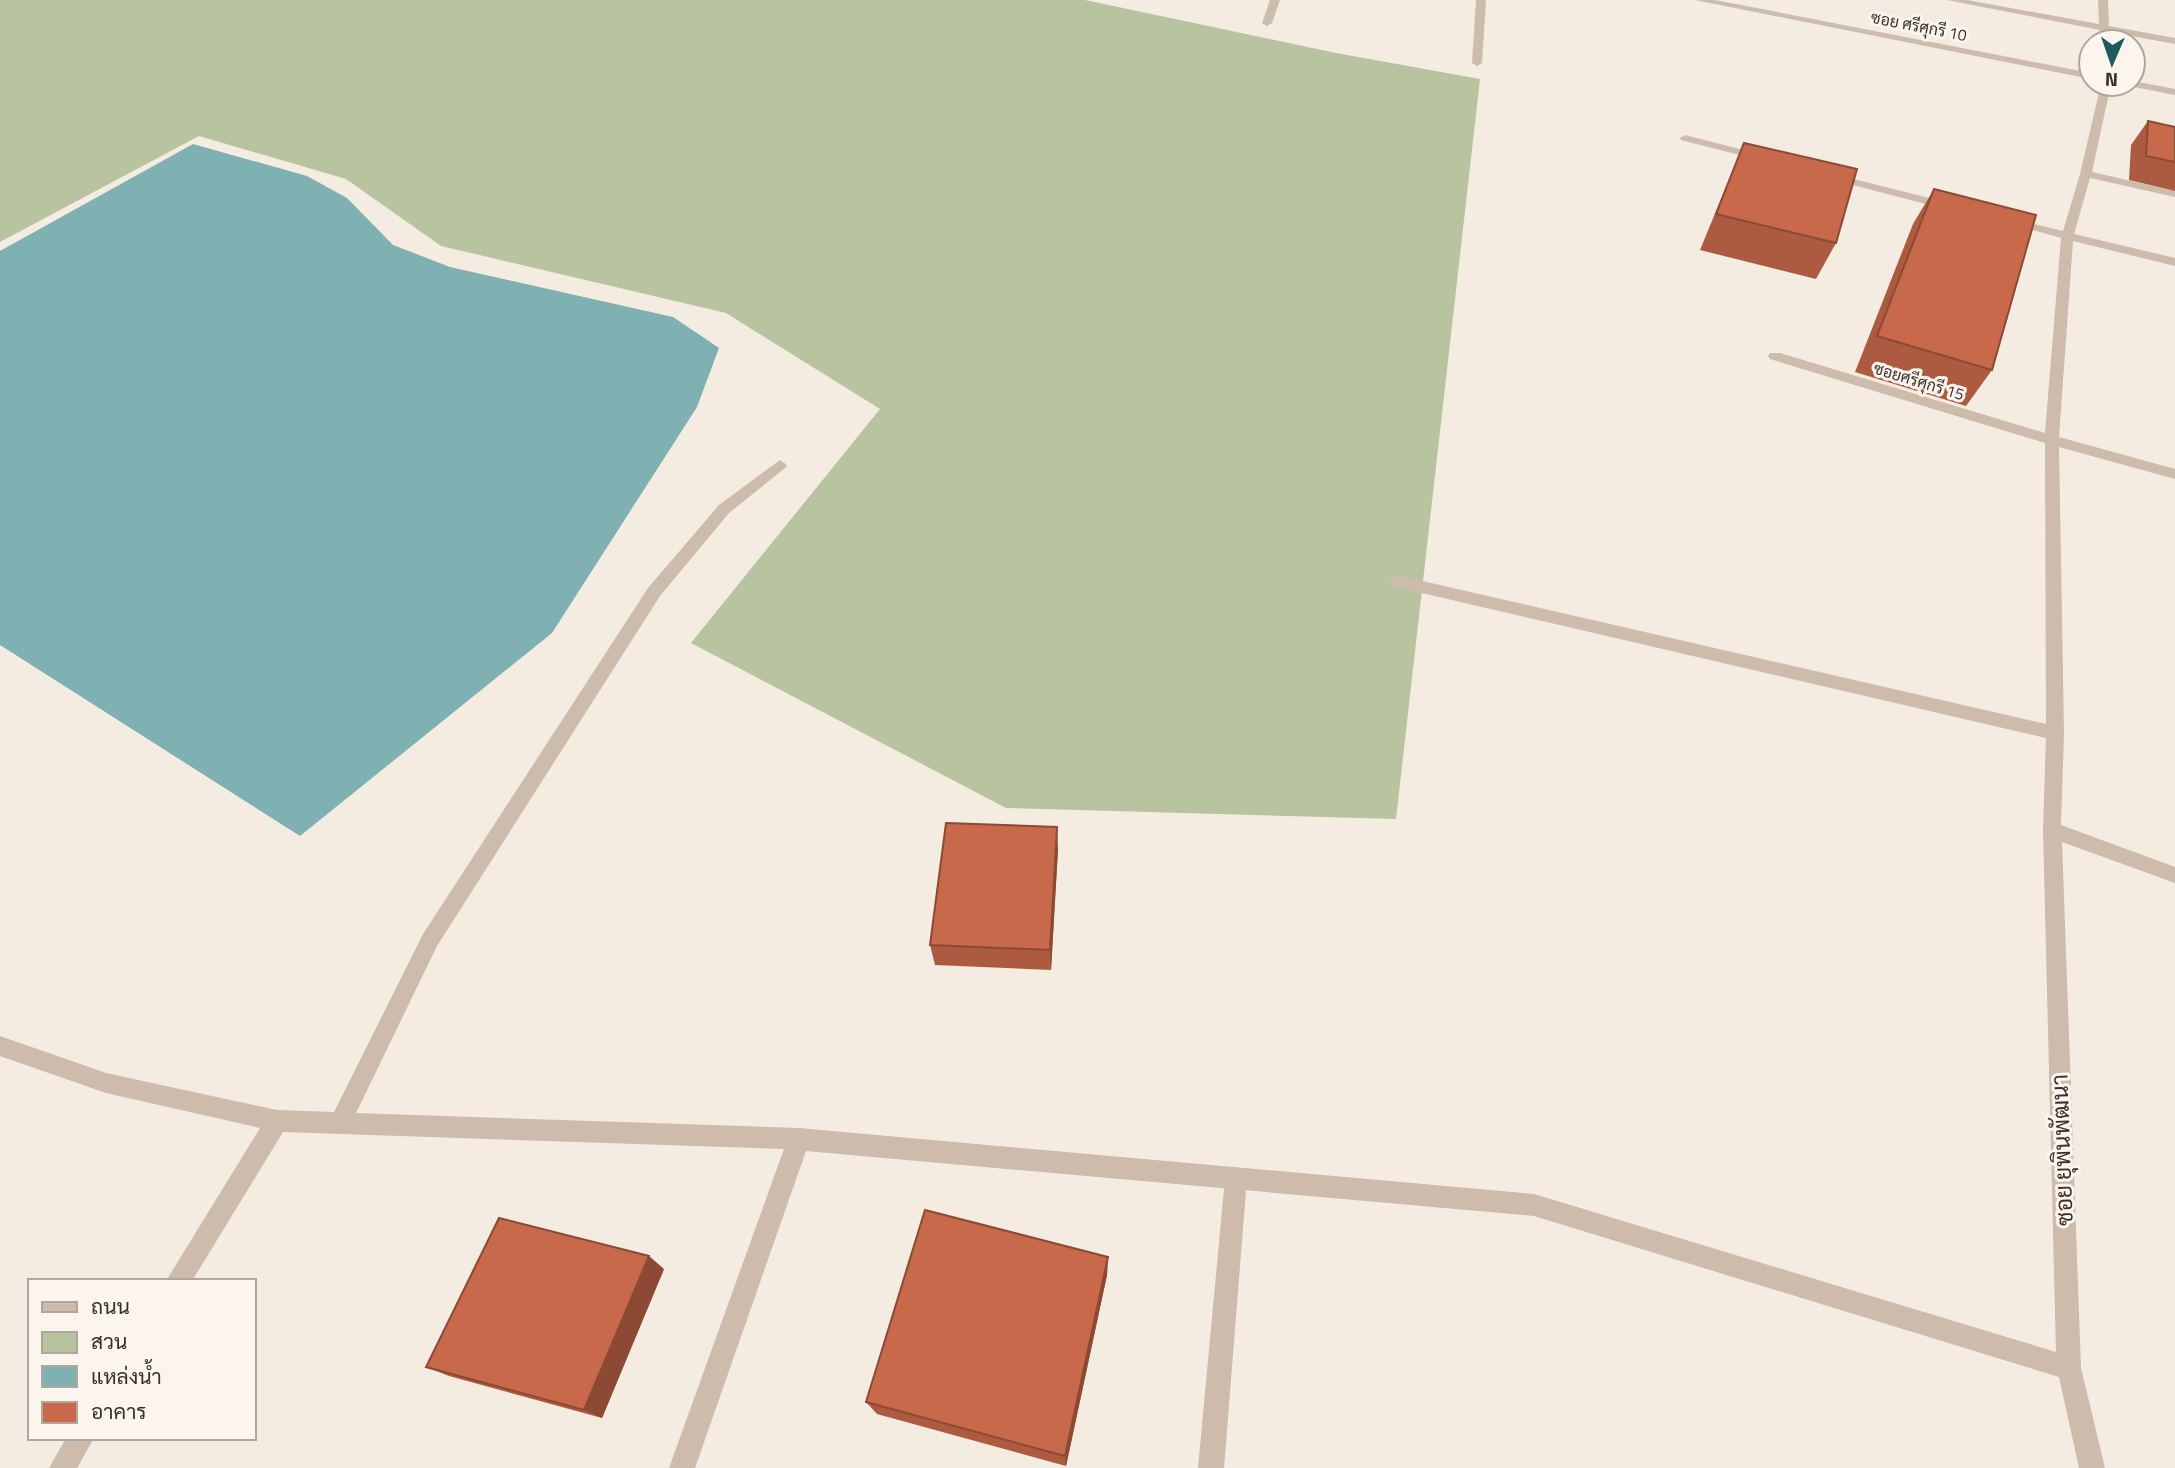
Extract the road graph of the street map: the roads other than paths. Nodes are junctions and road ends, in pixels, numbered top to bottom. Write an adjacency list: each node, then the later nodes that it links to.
1 (1275, 0): 6 (street)
2 (1481, 0): 9 (street)
3 (1700, 0): 10 (street, ซอย ศรีศุกรี 10)
4 (1952, 0): 7 (street)
5 (2103, 0): 7 (street)
6 (1267, 23)
7 (2105, 27): 8 (street)
8 (2175, 41)
9 (1477, 63)
10 (2077, 73)
11 (2147, 87): 12 (street)
12 (2175, 93)
13 (2103, 98): 17 (street, ซอย ยุพินพัฒนา)
14 (1685, 138): 15 (street)
15 (1777, 162)
16 (1816, 172): 19 (street)
17 (2086, 174): 18 (street); 21 (street, ซอย ยุพินพัฒนา)
18 (2175, 194)
19 (1962, 209)
20 (2001, 219): 21 (street)
21 (2067, 236): 22 (street); 24 (street, ซอย ยุพินพัฒนา)
22 (2175, 262)
23 (1774, 356): 24 (street, ซอยศรีศุกรี 15)
24 (2052, 440): 26 (street, ซอยศรีศุกรี 15); 28 (street, ซอย ยุพินพัฒนา)
25 (780, 465): 33 (street)
26 (2175, 474)
27 (1396, 581): 28 (street)
28 (2055, 733): 29 (street, ซอย ยุพินพัฒนา)
29 (2052, 830): 30 (street); 37 (street, ซอย ยุพินพัฒนา)
30 (2175, 875)
31 (0, 1046): 32 (street)
32 (277, 1121): 33 (street); 36 (street)
33 (340, 1123): 34 (street)
34 (799, 1139): 35 (street); 40 (street)
35 (1236, 1178): 37 (street); 41 (street)
36 (179, 1279)
37 (2069, 1368): 42 (street, ซอย ยุพินพัฒนา)
38 (80, 1440): 39 (street)
39 (62, 1468)
40 (682, 1468)
41 (1211, 1468)
42 (2092, 1468)

